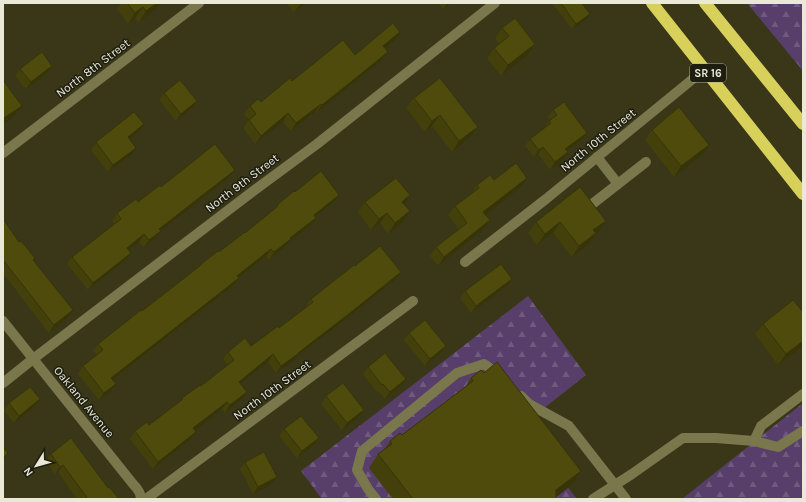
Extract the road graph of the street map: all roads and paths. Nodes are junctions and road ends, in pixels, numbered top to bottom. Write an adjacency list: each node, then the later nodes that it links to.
1 (199, 3): 7 (street, North 8th Street)
2 (495, 3): 16 (street, North 9th Street)
3 (652, 3): 5 (highway, SR 16)
4 (705, 3): 6 (highway)
5 (705, 69): 8 (street, North 10th Street); 11 (highway, SR 16)
6 (803, 124)
7 (3, 153)
8 (597, 157): 10 (street); 13 (street, North 10th Street)
9 (646, 162): 10 (street)
10 (618, 184): 12 (street)
11 (803, 194)
12 (591, 205)
13 (465, 262)
14 (413, 301): 23 (street, North 10th Street)
15 (3, 321): 16 (street, Oakland Avenue)
16 (33, 359): 17 (street, North 9th Street); 22 (street, Oakland Avenue)
17 (3, 383)
18 (803, 394): 20 (street)
19 (803, 431): 20 (street)
20 (754, 441): 21 (street)
21 (616, 485): 24 (street); 25 (street); 26 (street)
22 (141, 499)
23 (146, 499)
24 (376, 499)
25 (593, 499)
26 (626, 499)

